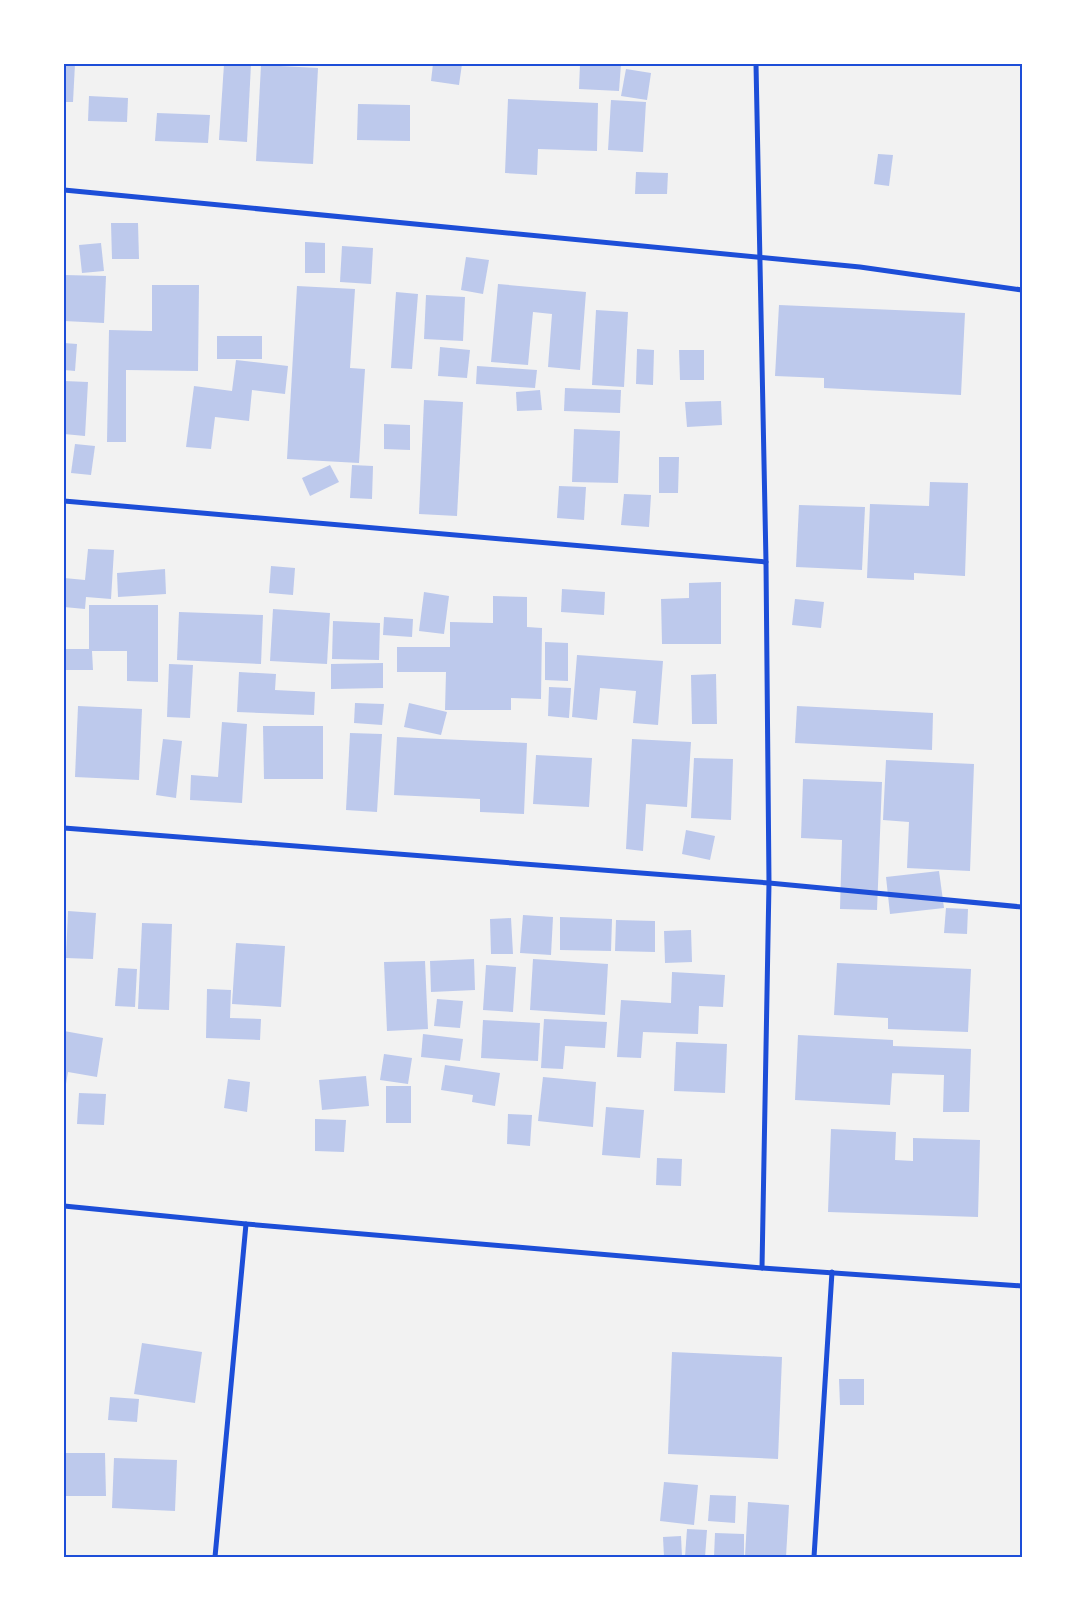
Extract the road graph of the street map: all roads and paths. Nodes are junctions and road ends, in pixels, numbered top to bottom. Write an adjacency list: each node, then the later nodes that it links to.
1 (756, 64): 3 (street)
2 (64, 190): 3 (street)
3 (760, 257): 4 (street); 6 (street)
4 (1022, 290)
5 (64, 501): 6 (street)
6 (766, 562): 8 (street)
7 (64, 828): 8 (street)
8 (769, 884): 9 (street); 12 (street)
9 (1022, 906)
10 (64, 1206): 11 (street)
11 (246, 1224): 12 (street); 15 (street)
12 (762, 1268): 13 (street)
13 (832, 1272): 14 (street); 16 (street)
14 (1022, 1286)
15 (214, 1557)
16 (814, 1557)

